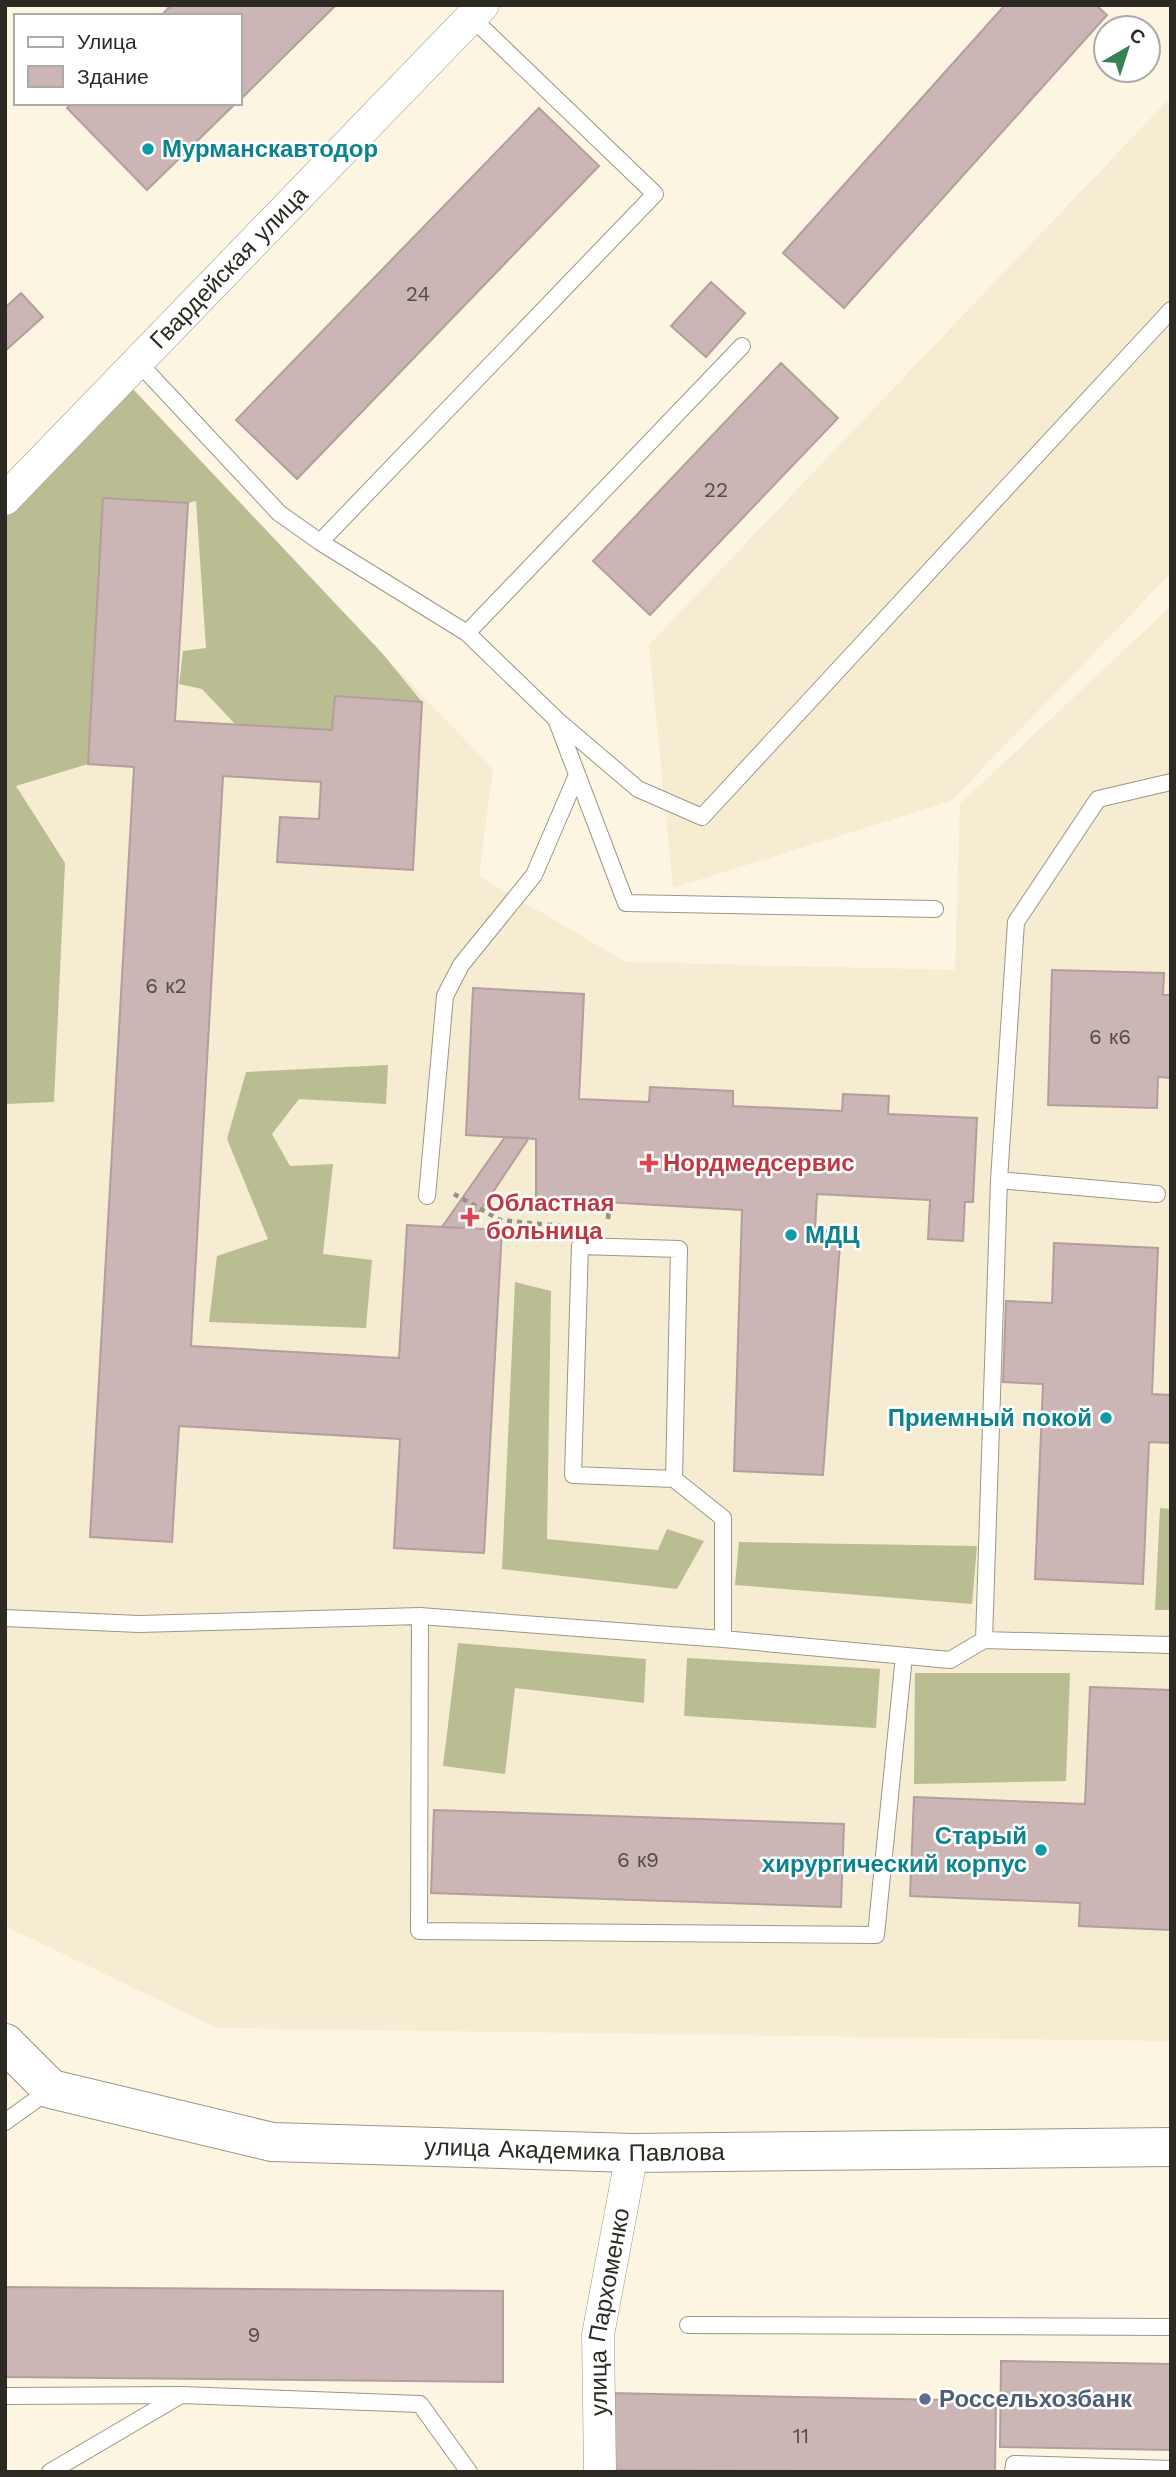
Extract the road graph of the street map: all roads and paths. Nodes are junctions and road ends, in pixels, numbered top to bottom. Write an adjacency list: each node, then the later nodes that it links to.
1 (477, 11): 4 (street, Гвардейская улица); 6 (lane)
2 (1171, 310): 8 (lane)
3 (742, 346): 7 (lane)
4 (136, 360): 5 (street, Гвардейская улица); 6 (lane)
5 (5, 499)
6 (320, 542): 7 (lane)
7 (467, 632): 8 (lane)
8 (556, 719): 9 (lane)
9 (577, 775): 11 (lane); 12 (lane)
10 (1171, 782): 13 (lane)
11 (935, 909)
12 (429, 1180): 15 (lane); 16 (path)
13 (999, 1180): 14 (lane); 22 (lane)
14 (1157, 1194)
15 (427, 1196)
16 (566, 1227)
17 (605, 1239): 17 (path); 18 (lane); 18 (lane)
18 (674, 1479): 21 (lane)
19 (420, 1616): 20 (lane); 21 (lane); 24 (lane)
20 (5, 1618)
21 (723, 1639): 24 (lane)
22 (984, 1640): 23 (lane); 24 (lane)
23 (1171, 1645)
24 (904, 1657)
25 (5, 2043): 26 (street)
26 (51, 2089): 27 (lane); 29 (street, улица Академика Павлова)
27 (5, 2122)
28 (1171, 2147): 29 (street, улица Академика Павлова)
29 (632, 2153): 37 (street, улица Пархоменко)
30 (688, 2325): 31 (lane)
31 (1171, 2328)
32 (181, 2395): 33 (lane); 35 (lane); 36 (lane)
33 (5, 2396)
34 (1171, 2469): 38 (lane)
35 (50, 2472)
36 (469, 2472)
37 (600, 2472)
38 (1013, 2472)

